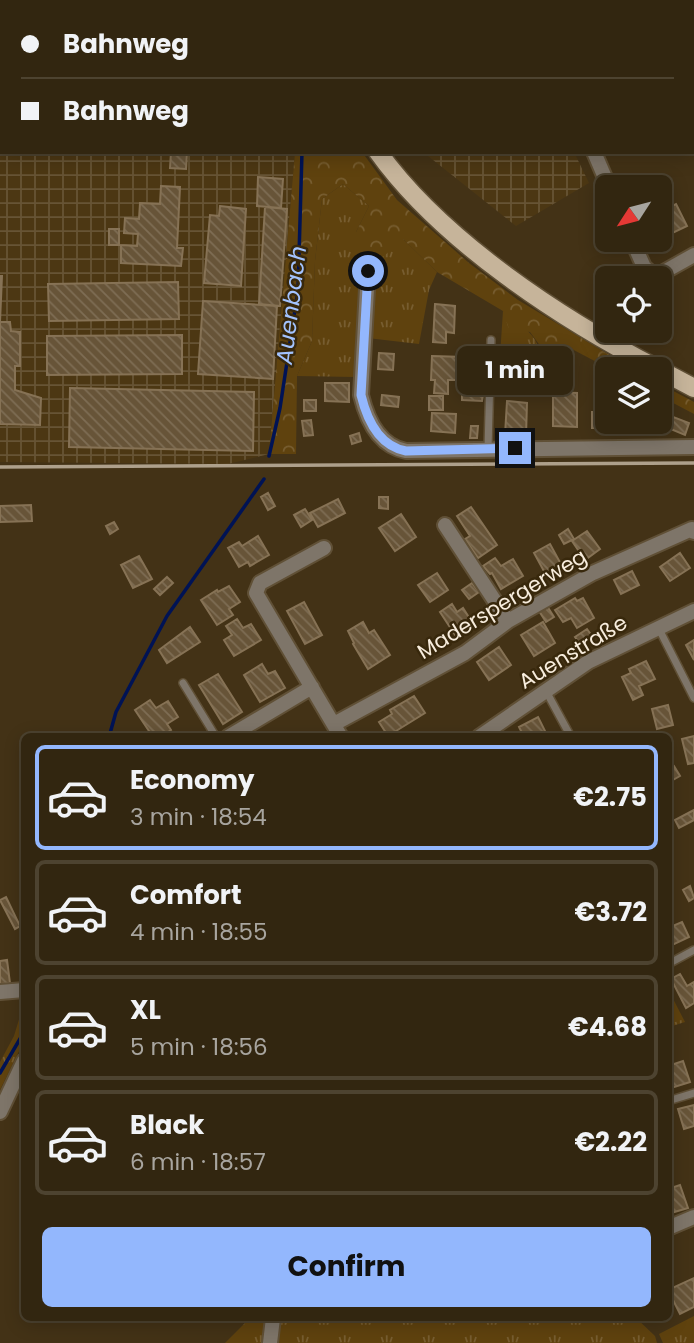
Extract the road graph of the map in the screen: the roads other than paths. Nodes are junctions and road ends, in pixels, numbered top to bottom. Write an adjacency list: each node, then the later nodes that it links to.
1 (379, 154): 8 (main road)
2 (595, 154): 3 (street)
3 (604, 175)
4 (638, 252): 5 (street)
5 (694, 255)
6 (368, 271): 12 (street)
7 (491, 340): 12 (lane)
8 (634, 357)
9 (672, 377): 10 (main road)
10 (694, 388)
11 (694, 447): 12 (street)
12 (488, 448)
13 (445, 525): 17 (street)
14 (694, 532): 17 (street, Maderspergerweg)
15 (324, 548): 20 (street)
16 (694, 611): 18 (street, Auenstraße)
17 (508, 621): 23 (street, Maderspergerweg)
18 (658, 627): 21 (street, Auenstraße); 22 (lane)
19 (183, 683): 24 (lane)
20 (312, 687): 23 (street); 25 (street)
21 (546, 691): 26 (street, Auenstraße); 27 (lane)
22 (694, 698)
23 (337, 730)
24 (214, 733)
25 (235, 733)
26 (485, 733)
27 (569, 733)
28 (694, 950): 29 (lane)
29 (672, 962)
30 (21, 990): 31 (street)
31 (0, 992)
32 (21, 1067): 35 (street)
33 (694, 1093): 34 (lane)
34 (672, 1100)
35 (0, 1112)
36 (694, 1217): 37 (street)
37 (672, 1226)
38 (273, 1321): 39 (street)
39 (270, 1343)

